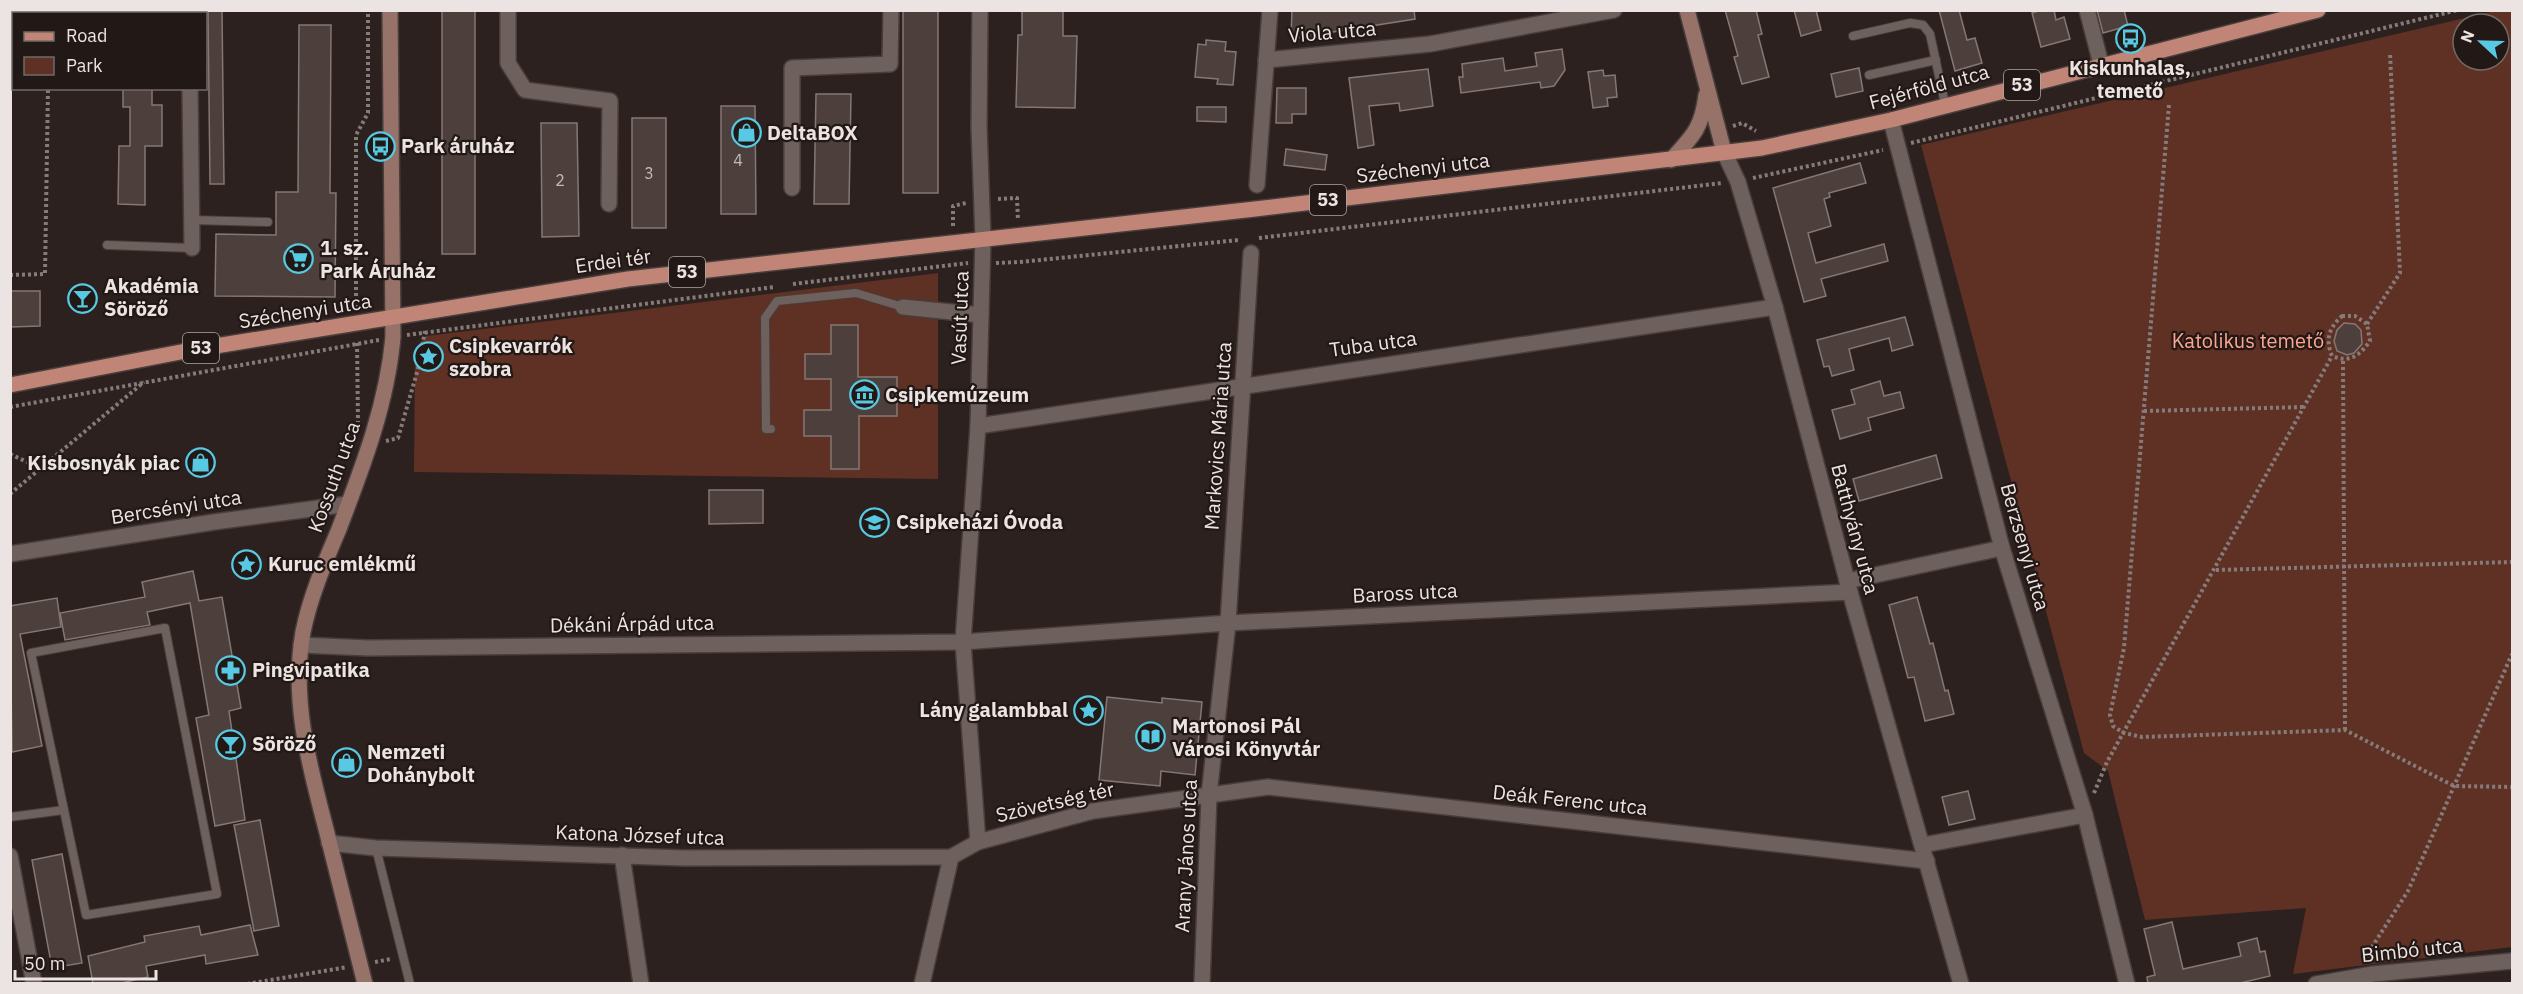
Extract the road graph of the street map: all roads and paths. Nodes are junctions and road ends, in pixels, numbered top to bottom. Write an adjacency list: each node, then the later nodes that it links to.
1 (368, 10): 39 (path)
2 (390, 10): 38 (main road, Kossuth utca)
3 (508, 10): 27 (street)
4 (891, 10): 26 (street)
5 (980, 10): 30 (street, Vasút utca)
6 (1270, 10): 13 (street)
7 (1614, 10): 13 (street, Viola utca)
8 (1687, 10): 17 (main road, Batthyány utca)
9 (2087, 10): 15 (street)
10 (2318, 10): 15 (main road, Fejérföld utca / 53)
11 (1853, 36): 14 (lane)
12 (2390, 52): 40 (path)
13 (1266, 60): 25 (street)
14 (1936, 60): 16 (lane); 20 (lane)
15 (2101, 64): 20 (main road, Fejérföld utca / 53)
16 (1869, 75)
17 (1707, 86): 23 (main road, Batthyány utca); 24 (main road, Batthyány utca)
18 (48, 90): 34 (path)
19 (190, 90): 28 (street)
20 (1945, 104): 22 (main road, Fejérföld utca / 53)
21 (2169, 105): 51 (path)
22 (1891, 120): 23 (main road, Fejérföld utca / 53); 60 (street, Berzsenyi utca)
23 (1724, 152): 24 (main road, Széchenyi utca / 53); 36 (street, Batthyány utca)
24 (1671, 160): 30 (main road, Széchenyi utca / 53)
25 (1257, 185)
26 (792, 188)
27 (609, 204)
28 (192, 220): 29 (lane); 32 (street)
29 (268, 222)
30 (983, 238): 37 (street, Vasút utca); 38 (main road, Erdei tér / 53)
31 (107, 245): 32 (lane)
32 (192, 248)
33 (1251, 253): 48 (street, Markovics Mária utca)
34 (10, 274)
35 (903, 307): 37 (street); 54 (lane)
36 (1774, 307): 48 (street, Tuba utca); 65 (street, Batthyány utca)
37 (981, 315): 53 (street, Vasút utca)
38 (393, 318): 39 (main road, Széchenyi utca / 53); 42 (main road, Kossuth utca)
39 (356, 323): 47 (main road, Széchenyi utca / 53)
40 (2367, 324): 44 (path); 45 (path)
41 (425, 331): 55 (path)
42 (393, 337): 43 (path); 55 (main road, Kossuth utca)
43 (357, 343): 46 (path); 52 (path)
44 (2332, 356): 45 (path); 50 (path)
45 (2343, 360): 63 (path)
46 (144, 381): 49 (path); 57 (path)
47 (10, 385)
48 (1242, 385): 53 (street, Tuba utca); 66 (street, Markovics Mária utca)
49 (10, 407)
50 (2304, 407): 51 (path); 64 (path)
51 (2144, 411): 71 (path)
52 (358, 423)
53 (978, 426): 67 (street, Vasút utca)
54 (771, 429)
55 (369, 446): 59 (main road, Kossuth utca)
56 (10, 454): 57 (path)
57 (42, 469): 58 (path)
58 (10, 494)
59 (348, 504): 61 (street, Bercsényi utca); 68 (main road, Kossuth utca)
60 (2002, 548): 65 (street, Baross utca); 77 (street, Berzsenyi utca)
61 (10, 554)
62 (2512, 562): 63 (path)
63 (2345, 566): 64 (path); 70 (path)
64 (2215, 570): 71 (path)
65 (1849, 586): 66 (street, Baross utca); 81 (street, Batthyány utca)
66 (1228, 623): 67 (street, Baross utca); 75 (street, Arany János utca)
67 (963, 642): 68 (street, Dékáni Árpád utca); 79 (street, Vasút utca)
68 (301, 645): 80 (main road, Kossuth utca)
69 (2512, 654): 73 (path)
70 (2345, 730): 71 (path); 73 (path)
71 (2124, 733): 72 (path)
72 (2107, 762)
73 (2454, 786): 74 (path); 87 (path)
74 (2512, 787)
75 (1209, 795): 79 (street, Szövetség tér); 86 (street, Deák Ferenc utca); 97 (street, Arany János utca)
76 (64, 810): 76 (lane); 78 (lane)
77 (2085, 815): 81 (street); 99 (street, Berzsenyi utca)
78 (10, 818)
79 (978, 842): 85 (street, Szövetség tér)
80 (329, 843): 82 (street, Katona József utca); 90 (main road, Kossuth utca)
81 (1923, 845): 86 (street, Batthyány utca)
82 (376, 848): 83 (street, Katona József utca); 88 (lane)
83 (622, 855): 85 (street, Katona József utca); 95 (street)
84 (10, 856): 91 (street)
85 (951, 857): 96 (street)
86 (1927, 861): 98 (street, Batthyány utca)
87 (2370, 950)
88 (403, 958): 90 (path); 94 (lane)
89 (2512, 961): 100 (street, Bimbó utca)
90 (360, 964): 92 (path); 93 (main road, Kossuth utca)
91 (34, 984)
92 (247, 984)
93 (365, 984)
94 (410, 984)
95 (641, 984)
96 (922, 984)
97 (1202, 984)
98 (1961, 984)
99 (2127, 984)
100 (2316, 984)

